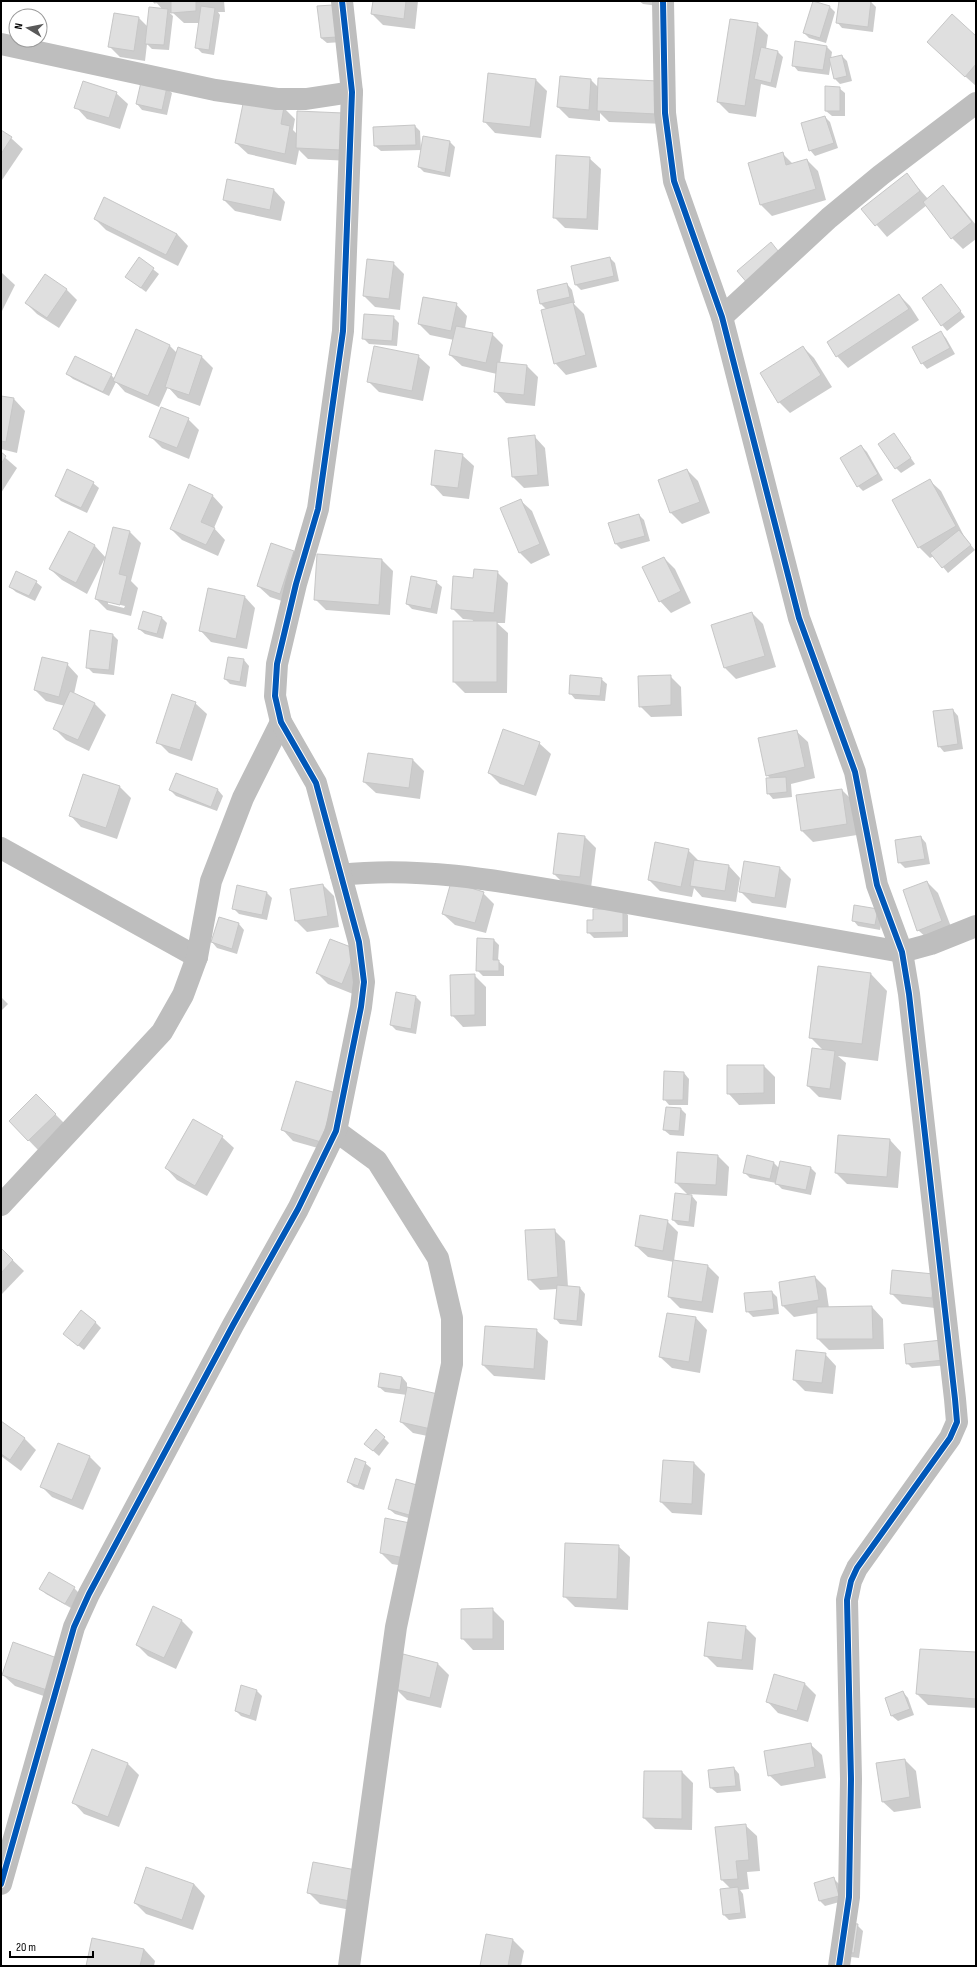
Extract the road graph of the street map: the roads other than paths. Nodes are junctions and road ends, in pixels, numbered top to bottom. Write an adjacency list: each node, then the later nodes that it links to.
1 (342, 1): 4 (street)
2 (663, 1): 6 (street)
3 (1, 44): 4 (street)
4 (352, 92): 7 (street)
5 (976, 103): 6 (street)
6 (722, 317): 11 (street)
7 (281, 722): 9 (street); 12 (street)
8 (1, 848): 12 (street)
9 (341, 875): 11 (street); 13 (street)
10 (976, 926): 11 (street)
11 (902, 952): 17 (street)
12 (197, 957): 14 (street)
13 (336, 1131): 15 (street); 16 (street)
14 (1, 1205)
15 (1, 1884)
16 (349, 1966)
17 (839, 1966)

